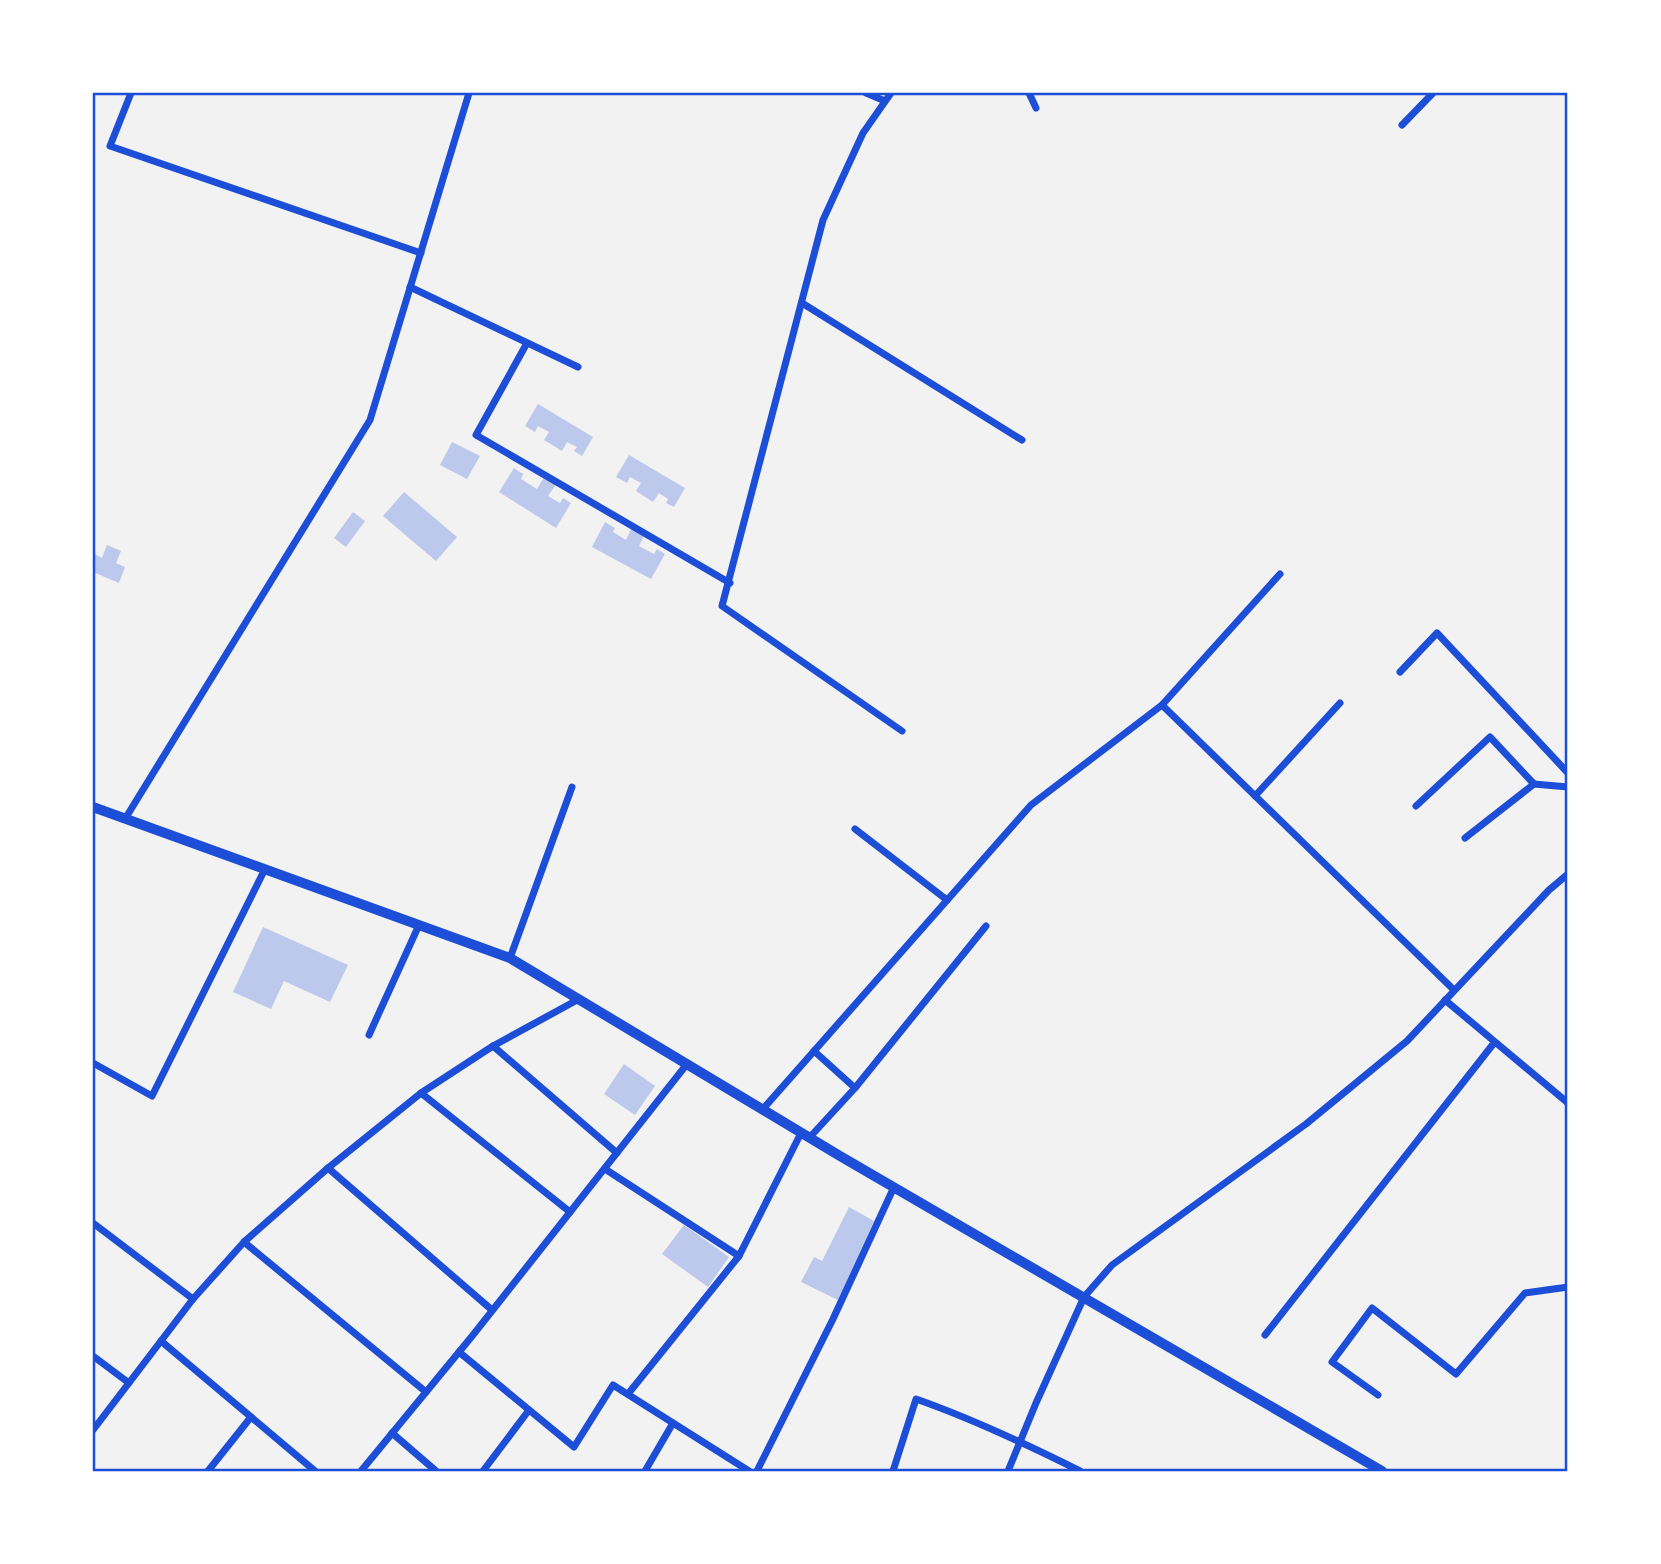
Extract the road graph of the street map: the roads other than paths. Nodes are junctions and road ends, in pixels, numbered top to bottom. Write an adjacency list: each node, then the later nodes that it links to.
1 (131, 93): 10 (street)
2 (470, 93): 10 (street)
3 (866, 93): 7 (street)
4 (891, 93): 7 (street)
5 (1029, 93): 8 (street)
6 (1433, 93): 9 (street)
7 (885, 101): 12 (street)
8 (1037, 108)
9 (1402, 125)
10 (421, 253): 11 (street)
11 (410, 286): 13 (street); 29 (street)
12 (802, 303): 15 (street); 17 (street)
13 (527, 343): 14 (street); 17 (street)
14 (578, 367)
15 (1022, 440)
16 (1280, 574): 20 (street)
17 (730, 583): 21 (street)
18 (1400, 672): 22 (street)
19 (1340, 703): 26 (street)
20 (1162, 705): 26 (street); 34 (street)
21 (902, 731)
22 (1568, 773)
23 (1534, 784): 25 (street); 27 (street); 31 (street)
24 (572, 787): 37 (street)
25 (1568, 787)
26 (1255, 796): 38 (street)
27 (1416, 806)
28 (93, 807): 29 (street)
29 (125, 819): 32 (street)
30 (855, 829): 34 (street)
31 (1465, 838)
32 (265, 869): 35 (street); 45 (street)
33 (1567, 877): 38 (street)
34 (947, 900): 44 (street)
35 (419, 925): 37 (street); 41 (street)
36 (986, 926): 47 (street)
37 (510, 958): 39 (street)
38 (1454, 990): 40 (street)
39 (579, 999): 43 (street); 46 (street)
40 (1445, 1000): 42 (street); 61 (street)
41 (369, 1035)
42 (1494, 1043): 49 (street); 64 (street)
43 (494, 1046): 48 (street); 52 (street)
44 (814, 1051): 47 (street); 50 (street)
45 (93, 1063)
46 (687, 1064): 50 (street); 52 (street)
47 (855, 1088): 51 (street)
48 (421, 1093): 53 (street); 56 (street)
49 (1568, 1103)
50 (763, 1109): 51 (street)
51 (806, 1135): 55 (street); 59 (street)
52 (617, 1153): 54 (street)
53 (328, 1168): 58 (street); 63 (street)
54 (604, 1169): 56 (street); 59 (street)
55 (894, 1187): 61 (street); 85 (street)
56 (570, 1212): 63 (street)
57 (93, 1223): 62 (street)
58 (244, 1242): 62 (street); 69 (street)
59 (739, 1256): 70 (street)
60 (1568, 1287): 71 (street)
61 (1084, 1297): 77 (street); 89 (street)
62 (193, 1299): 65 (street)
63 (492, 1310): 66 (street)
64 (1265, 1335)
65 (161, 1341): 68 (street); 73 (street)
66 (458, 1352): 69 (street); 72 (street)
67 (93, 1356): 68 (street)
68 (129, 1383): 75 (street)
69 (426, 1392): 76 (street)
70 (628, 1394): 72 (street); 74 (street)
71 (1378, 1395)
72 (529, 1410): 82 (street)
73 (251, 1418): 78 (street); 79 (street)
74 (673, 1423): 83 (street); 84 (street)
75 (93, 1430)
76 (392, 1433): 80 (street); 81 (street)
77 (1021, 1441): 86 (street); 87 (street); 88 (street)
78 (208, 1471)
79 (315, 1471)
80 (361, 1471)
81 (436, 1471)
82 (483, 1471)
83 (645, 1471)
84 (749, 1471)
85 (757, 1471)
86 (893, 1471)
87 (1009, 1471)
88 (1080, 1471)
89 (1382, 1471)

